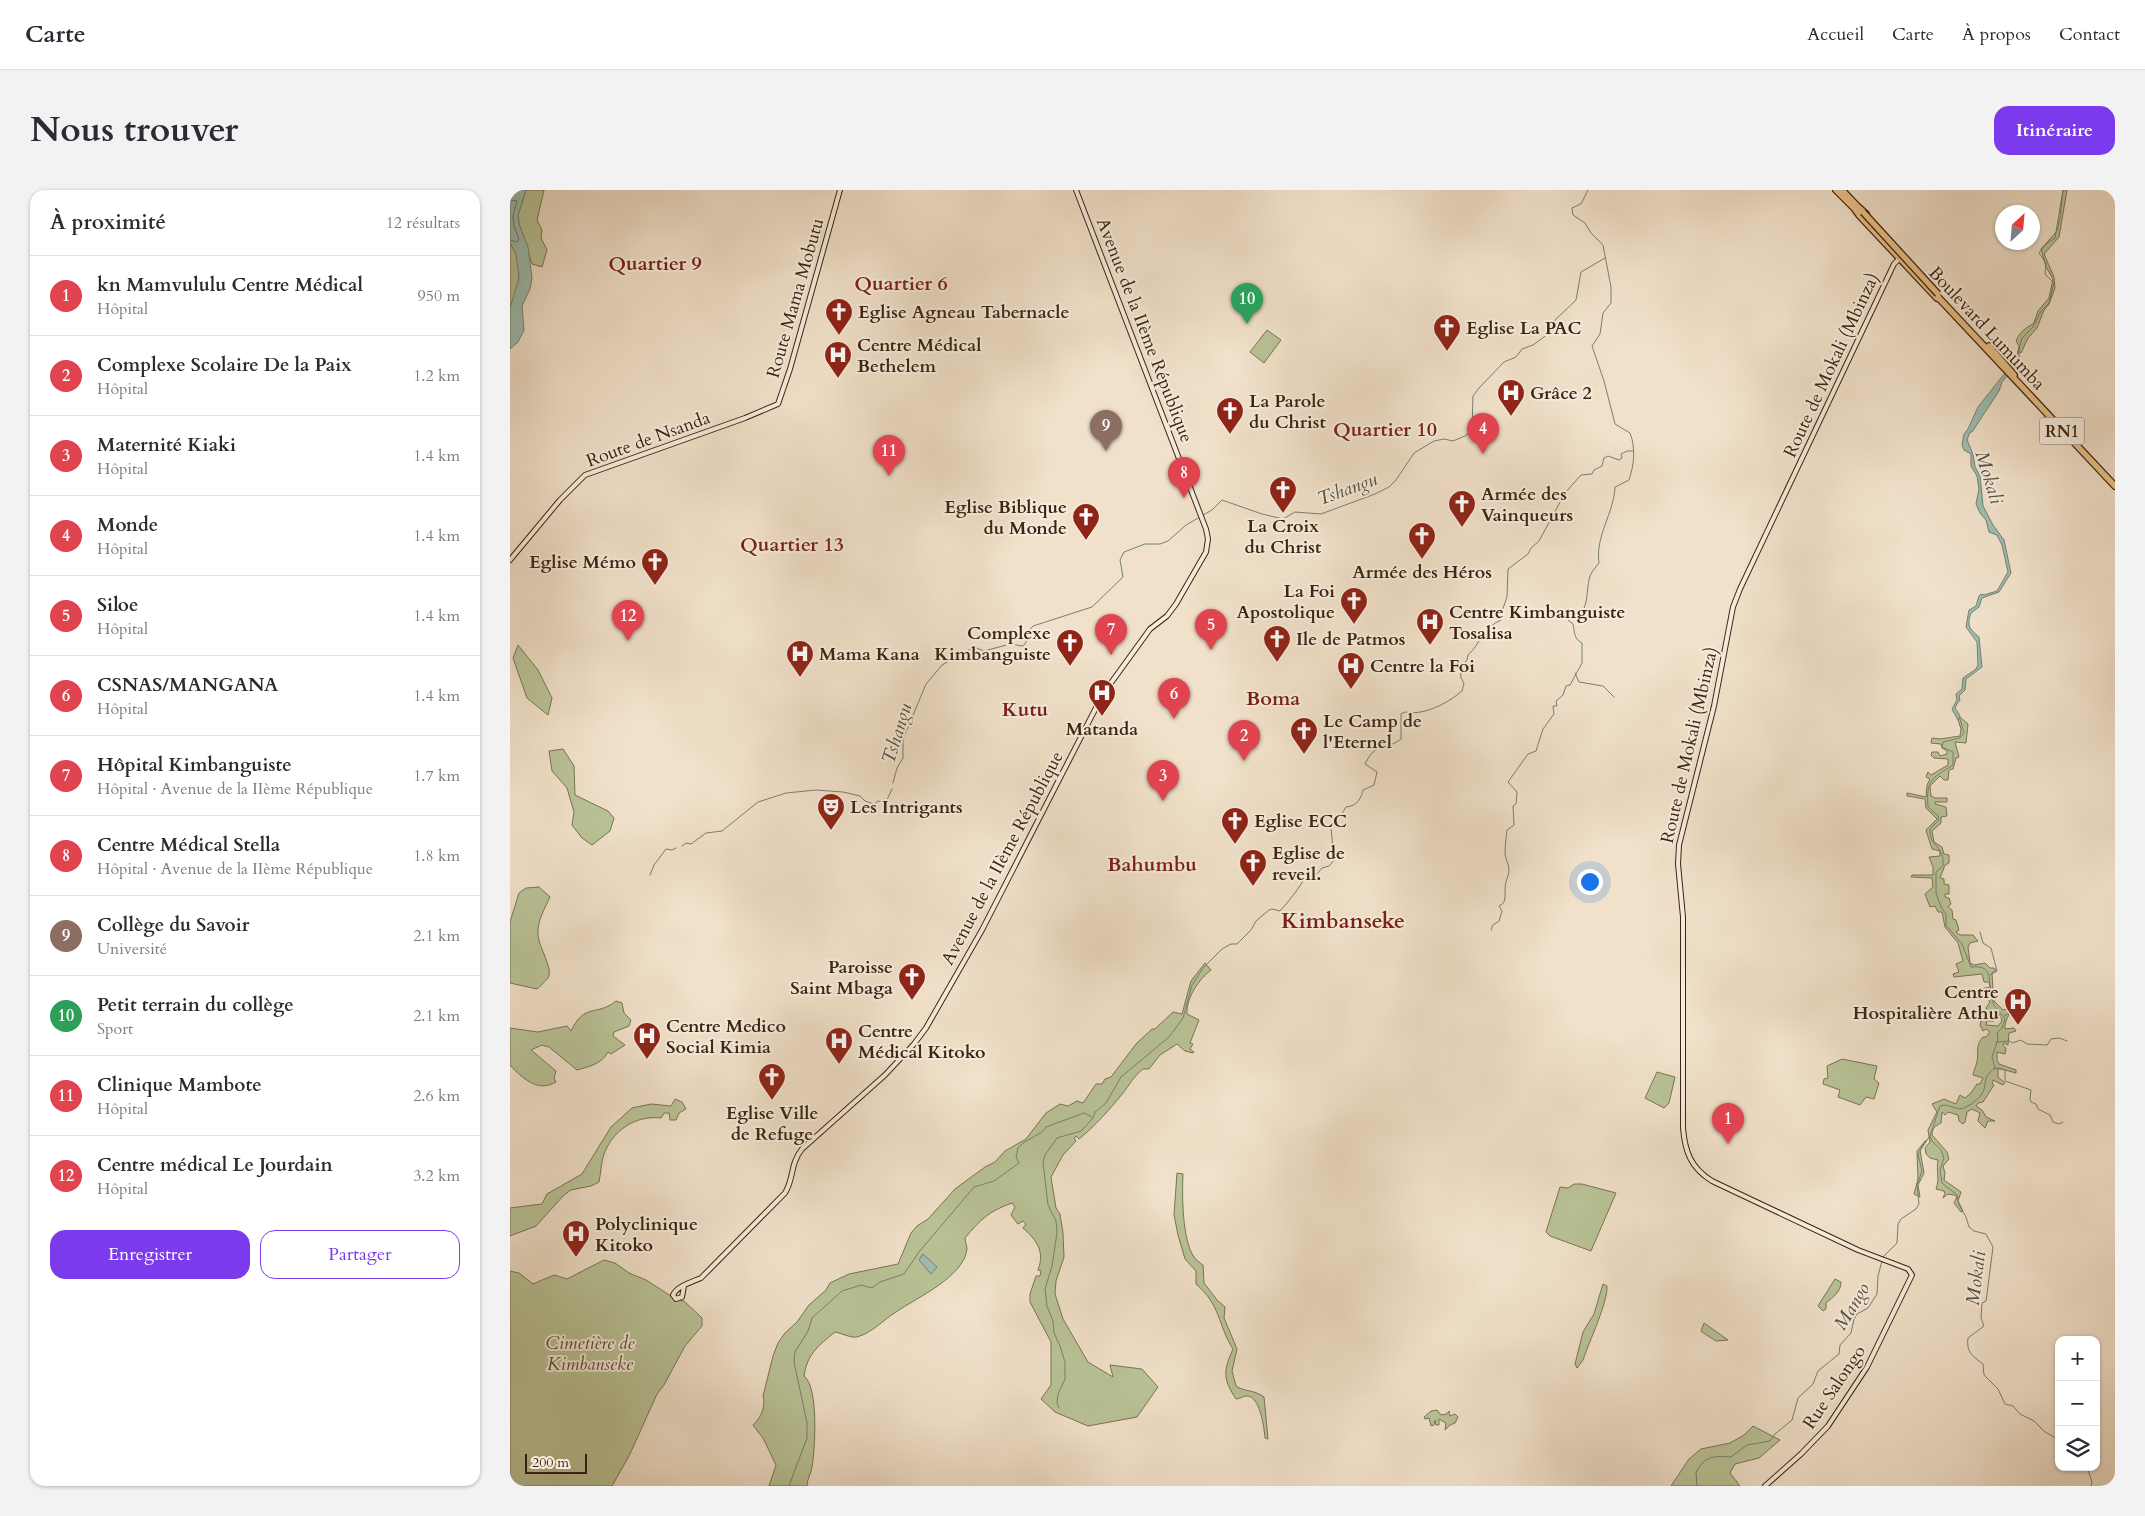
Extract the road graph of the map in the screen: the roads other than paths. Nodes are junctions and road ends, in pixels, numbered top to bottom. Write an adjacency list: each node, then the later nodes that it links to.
1 (840, 190): 9 (street, Route Mama Mobutu)
2 (1076, 190): 14 (street, Avenue de la IIème République)
3 (1836, 190): 5 (highway, Boulevard Lumumba / RN1)
4 (1842, 190): 5 (highway, Boulevard Lumumba / RN1)
5 (1855, 206): 6 (highway); 7 (highway); 8 (highway, Boulevard Lumumba / RN1, bridge)
6 (1906, 257): 7 (street, Route de Mokali (Mbinza)); 8 (highway)
7 (1899, 258): 8 (highway); 15 (street, Route de Mokali (Mbinza))
8 (1945, 304): 10 (highway, Boulevard Lumumba / RN1)
9 (769, 409): 13 (street, Route de Nsanda)
10 (2091, 459): 11 (highway, Boulevard Lumumba / RN1); 12 (highway, Boulevard Lumumba / RN1)
11 (2115, 482)
12 (2115, 486)
13 (510, 560)
14 (684, 1286): 16 (street, Avenue de la IIème République); 17 (street)
15 (1907, 1288): 18 (street, Rue Salongo)
16 (677, 1290): 17 (street); 17 (street)
17 (682, 1292)
18 (1765, 1486)

